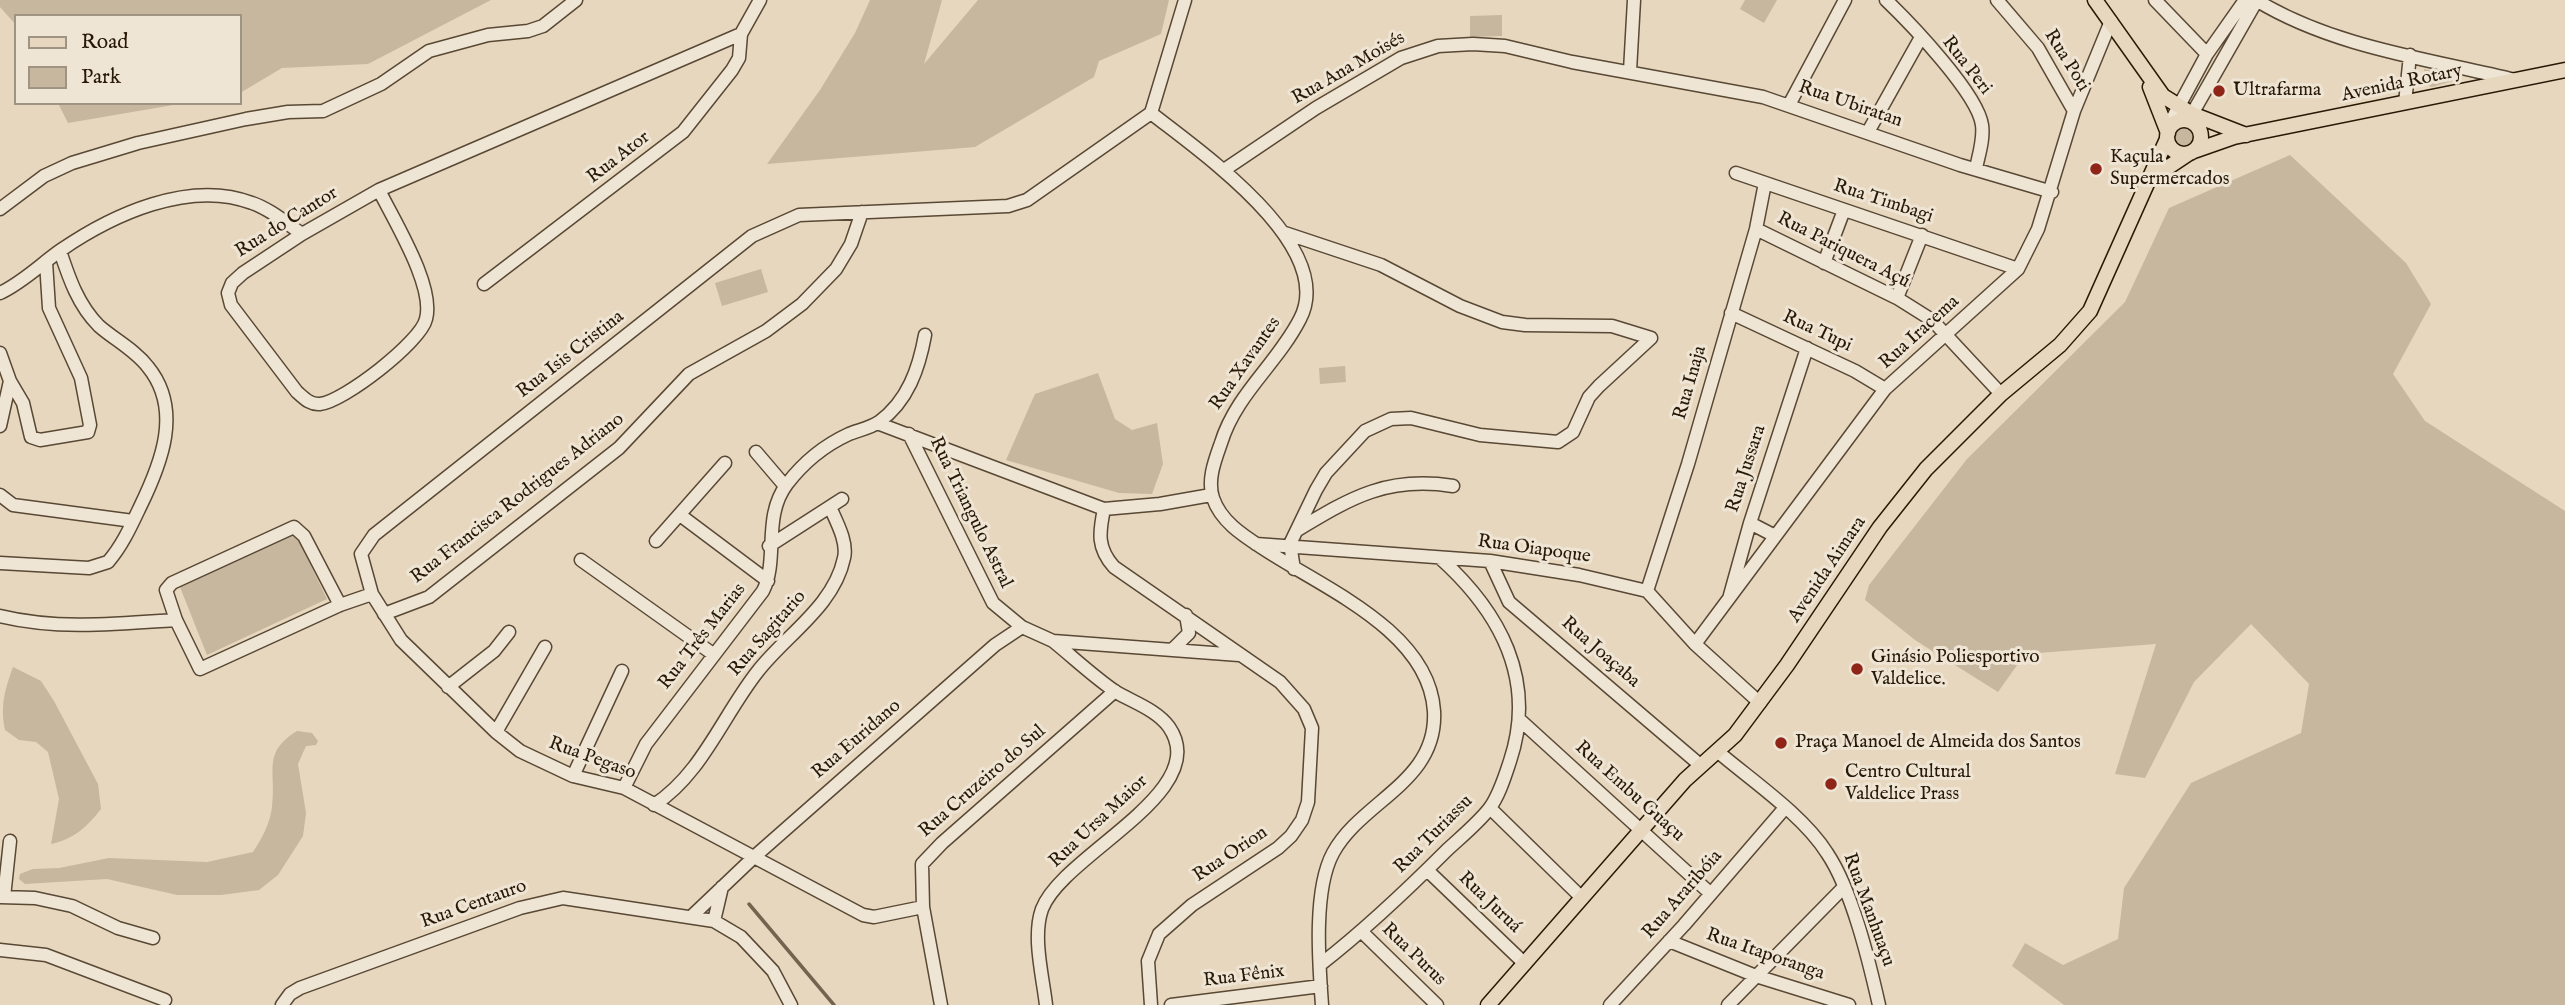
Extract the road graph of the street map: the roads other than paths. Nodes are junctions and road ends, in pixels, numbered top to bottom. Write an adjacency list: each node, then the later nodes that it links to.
1 (576, 0): 38 (street)
2 (760, 0): 13 (street, Rua Ator)
3 (1185, 0): 25 (street)
4 (1634, 0): 19 (street)
5 (1845, 0): 22 (street)
6 (1886, 0): 14 (street, Rua Peri)
7 (1997, 0): 24 (street, Rua Poti)
8 (2095, 0): 12 (main road)
9 (2155, 0): 15 (street)
10 (2245, 0): 15 (street)
11 (2257, 0): 16 (street); 26 (street)
12 (2111, 21): 17 (main road); 24 (street, Rua Iracema)
13 (741, 34): 36 (street, Rua do Cantor); 49 (street, Rua Ator)
14 (1920, 39): 27 (street); 31 (street, Rua Peri)
15 (2207, 54): 23 (street)
16 (2410, 55): 20 (street); 21 (street)
17 (2142, 70): 23 (main road); 28 (main road)
18 (2565, 70): 20 (main road, Avenida Rotary)
19 (1630, 71): 22 (street, Rua Ubiratan); 32 (street, Rua Ana Moisés)
20 (2515, 80): 21 (main road, Avenida Rotary)
21 (2405, 103): 29 (main road, Avenida Rotary)
22 (1788, 105): 27 (street, Rua Ubiratan)
23 (2178, 107): 26 (main road); 28 (street)
24 (2074, 111): 37 (street, Rua Iracema)
25 (1151, 113): 32 (street); 40 (street)
26 (2192, 114): 29 (main road)
27 (1868, 132): 31 (street, Rua Ubiratan)
28 (2168, 133): 30 (main road); 30 (main road); 35 (main road, Avenida Aimara)
29 (2247, 136): 30 (main road, Avenida Rotary)
30 (2191, 152): 35 (main road, Avenida Rotary)
31 (1976, 168): 37 (street, Rua Ubiratan)
32 (1224, 170): 42 (street)
33 (1736, 173): 34 (street, Rua Timbagi)
34 (1765, 183): 39 (street, Rua Timbagi); 41 (street, Rua Inaja)
35 (2146, 184): 59 (main road, Avenida Aimara)
36 (379, 190): 43 (street, Rua do Cantor); 43 (street, Rua do Cantor)
37 (2052, 192): 48 (street, Rua Iracema)
38 (0, 209)
39 (1844, 210): 44 (street, Rua Timbagi); 47 (street)
40 (862, 212): 88 (street, Rua Isis Cristina); 92 (street, Rua Francisca Rodrigues Adriano)
41 (1756, 229): 47 (street, Rua Pariquera Açú); 52 (street, Rua Inaja)
42 (1285, 233): 68 (street, Rua Xavantes); 75 (street)
43 (302, 234): 45 (street)
44 (1922, 235): 48 (street, Rua Timbagi); 51 (street)
45 (60, 251): 46 (street); 73 (street)
46 (46, 262): 50 (street); 57 (street)
47 (1824, 263): 51 (street, Rua Pariquera Açú)
48 (2018, 269): 53 (street, Rua Iracema)
49 (484, 284)
50 (0, 293)
51 (1897, 298): 53 (street, Rua Pariquera Açú)
52 (1731, 313): 55 (street, Rua Tupi); 87 (street, Rua Inaja)
53 (1945, 333): 58 (street, Rua Iracema); 59 (street, Rua Pariquera Açú)
54 (925, 335): 60 (street)
55 (1807, 348): 58 (street, Rua Tupi); 74 (street, Rua Jussara)
56 (0, 353): 57 (street)
57 (10, 381): 61 (street)
58 (1885, 389): 76 (street, Rua Iracema)
59 (2001, 394): 108 (main road, Avenida Aimara)
60 (877, 423): 62 (street); 65 (street, Rua Três Marias)
61 (0, 426)
62 (909, 434): 71 (street); 97 (street, Rua Triangulo Astral)
63 (756, 452): 65 (street)
64 (725, 463): 72 (street)
65 (785, 486): 80 (street, Rua Três Marias)
66 (1452, 486): 75 (street)
67 (0, 495): 73 (street)
68 (1211, 495): 71 (street); 78 (street)
69 (842, 499): 70 (street)
70 (830, 508): 80 (street); 115 (street, Rua Sagitario)
71 (1104, 509): 93 (street, Rua Orion)
72 (680, 515): 77 (street); 86 (street)
73 (133, 521): 84 (street)
74 (1750, 523): 76 (street); 90 (street, Rua Jussara)
75 (1299, 529): 79 (street)
76 (1775, 536): 90 (street, Rua Iracema)
77 (656, 541)
78 (1256, 544): 79 (street, Rua Oiapoque); 85 (street)
79 (1290, 544): 81 (street, Rua Oiapoque); 85 (street)
80 (769, 546): 86 (street, Rua Três Marias)
81 (1440, 558): 83 (street, Rua Oiapoque); 95 (street, Rua Turiassu)
82 (580, 560): 103 (street)
83 (1490, 561): 87 (street, Rua Oiapoque); 89 (street, Rua Joaçaba)
84 (0, 563)
85 (1294, 569): 134 (street)
86 (768, 581): 103 (street, Rua Três Marias)
87 (1647, 591): 100 (street)
88 (373, 594): 91 (street); 92 (street, Rua Pegaso)
89 (1508, 602): 95 (street); 112 (street, Rua Joaçaba)
90 (1728, 603): 100 (street, Rua Iracema)
91 (340, 605): 96 (street); 96 (street)
92 (384, 614): 106 (street, Rua Pegaso)
93 (1186, 615): 102 (street); 104 (street, Rua Orion)
94 (0, 616): 96 (street)
95 (1493, 617): 109 (street, Rua Turiassu)
96 (176, 620)
97 (1022, 627): 99 (street, Rua Triangulo Astral); 120 (street, Rua Euridano)
98 (509, 632): 106 (street)
99 (1054, 641): 102 (street, Rua Triangulo Astral); 107 (street, Rua Ursa Maior)
100 (1695, 644): 108 (street)
101 (545, 647): 110 (street)
102 (1172, 650): 104 (street, Rua Triangulo Astral)
103 (713, 654): 114 (street, Rua Três Marias)
104 (1239, 655): 143 (street, Rua Orion)
105 (622, 671): 113 (street)
106 (448, 687): 110 (street, Rua Pegaso)
107 (1115, 691): 127 (street, Rua Cruzeiro do Sul); 142 (street, Rua Ursa Maior)
108 (1760, 702): 111 (main road, Avenida Aimara)
109 (1520, 720): 116 (street, Rua Turiassu); 118 (street, Rua Embu Guaçu)
110 (496, 733): 113 (street, Rua Pegaso)
111 (1717, 751): 112 (main road, Avenida Aimara); 117 (street, Rua Manhuaçu)
112 (1699, 764): 118 (main road, Avenida Aimara)
113 (573, 776): 114 (street, Rua Pegaso)
114 (624, 788): 115 (street, Rua Pegaso)
115 (654, 805): 120 (street, Rua Pegaso)
116 (1490, 808): 121 (street, Rua Turiassu); 126 (street)
117 (1784, 809): 123 (street, Rua Manhuaçu); 124 (street, Rua Araribóia)
118 (1641, 830): 124 (street, Rua Embu Guaçu); 126 (main road, Avenida Aimara)
119 (10, 841): 125 (street)
120 (754, 857): 122 (street, Rua Euridano); 127 (street, Rua Pegaso)
121 (1427, 870): 130 (street, Rua Turiassu); 135 (street, Rua Juruá)
122 (722, 887): 128 (street, Rua Euridano); 129 (street)
123 (1844, 887): 136 (street); 151 (street, Rua Manhuaçu)
124 (1711, 894): 132 (street, Rua Araribóia)
125 (2, 897): 131 (street)
126 (1582, 898): 135 (main road, Avenida Aimara)
127 (923, 907): 141 (street, Rua Cruzeiro do Sul)
128 (693, 915): 129 (street, Rua Centauro); 139 (street, Rua Centauro)
129 (714, 921): 140 (street, Rua Centauro)
130 (1362, 932): 134 (street, Rua Turiassu); 146 (street, Rua Purus)
131 (153, 938)
132 (1669, 942): 136 (street, Rua Itaporanga); 148 (street, Rua Araribóia)
133 (0, 950): 138 (street)
134 (1321, 964): 137 (street)
135 (1525, 964): 147 (main road, Avenida Aimara)
136 (1756, 976): 149 (street); 150 (street, Rua Itaporanga)
137 (1321, 986): 144 (street, Rua Fênix); 145 (street)
138 (164, 1000)
139 (282, 1005)
140 (791, 1005)
141 (941, 1005)
142 (1046, 1005)
143 (1152, 1005)
144 (1171, 1005)
145 (1322, 1005)
146 (1437, 1005)
147 (1488, 1005)
148 (1610, 1005)
149 (1728, 1005)
150 (1849, 1005)
151 (1879, 1005)

